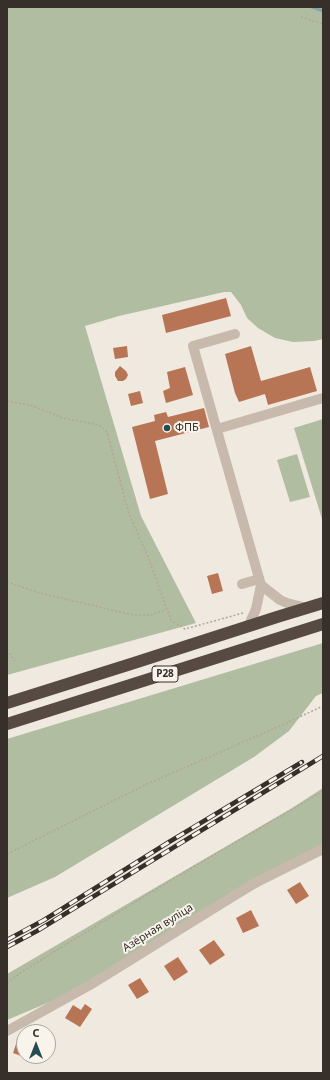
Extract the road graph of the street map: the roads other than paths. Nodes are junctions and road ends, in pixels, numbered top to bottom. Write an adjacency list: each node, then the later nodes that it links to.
1 (235, 334): 3 (street)
2 (323, 398): 3 (street)
3 (217, 429): 4 (street)
4 (260, 582): 5 (street); 7 (street); 9 (street)
5 (242, 584)
6 (323, 603): 7 (highway, Р28)
7 (307, 608): 9 (highway, Р28)
8 (323, 624): 11 (highway, Р28)
9 (248, 627): 10 (highway, Р28)
10 (7, 703)
11 (7, 724)
12 (323, 849): 13 (street, Азёрная вуліца)
13 (7, 1031)

